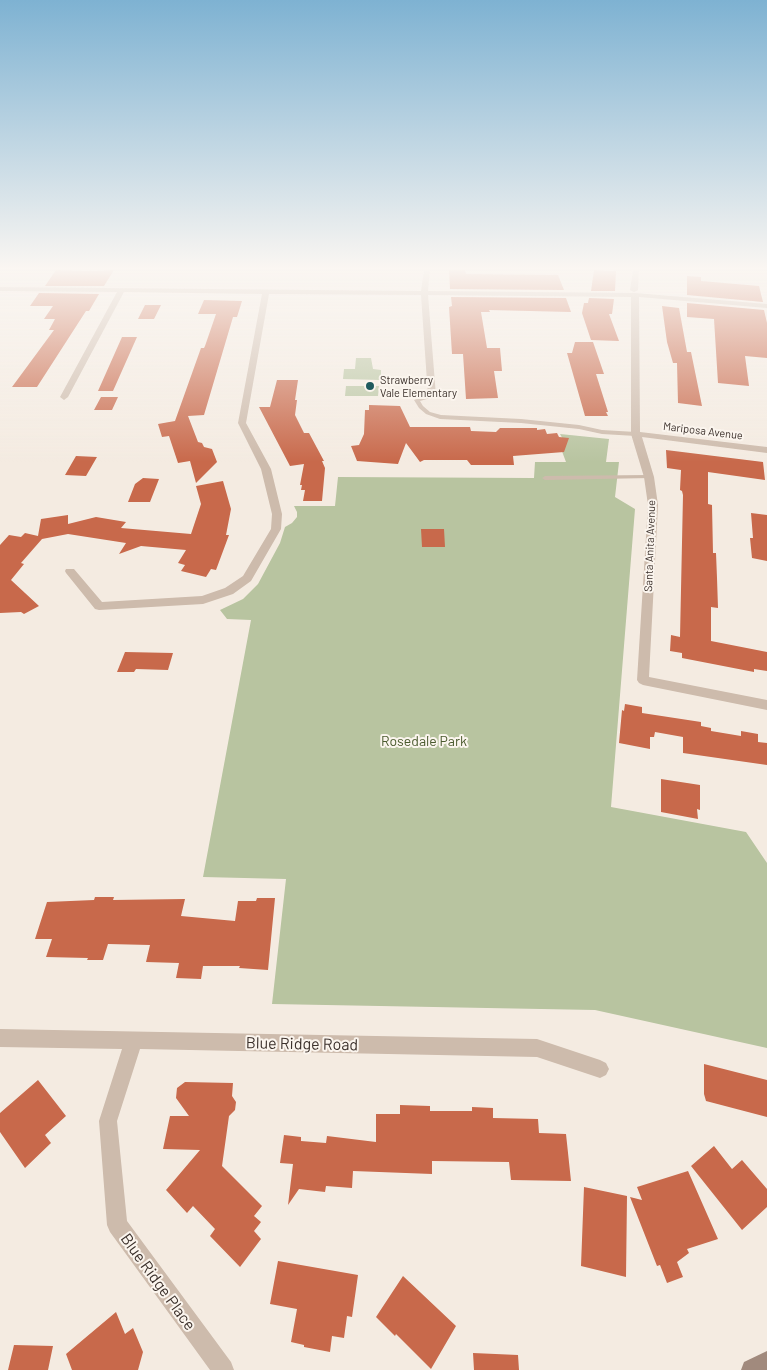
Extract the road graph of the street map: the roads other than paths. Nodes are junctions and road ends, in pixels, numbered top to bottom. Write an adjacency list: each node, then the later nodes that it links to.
1 (98, 334): 6 (street)
2 (258, 334): 11 (street)
3 (427, 334): 5 (street)
4 (635, 334): 7 (street, Santa Anita Avenue)
5 (432, 396): 7 (lane)
6 (64, 397)
7 (636, 434): 8 (street, Mariposa Avenue); 9 (street, Santa Anita Avenue)
8 (767, 450)
9 (649, 477): 10 (lane); 12 (street, Santa Anita Avenue)
10 (545, 478)
11 (70, 571)
12 (767, 705)
13 (0, 1038): 14 (street, Blue Ridge Road)
14 (134, 1040): 15 (street, Blue Ridge Road); 17 (street, Blue Ridge Place)
15 (600, 1069)
16 (767, 1362): 18 (main road)
17 (223, 1370)
18 (752, 1370)

